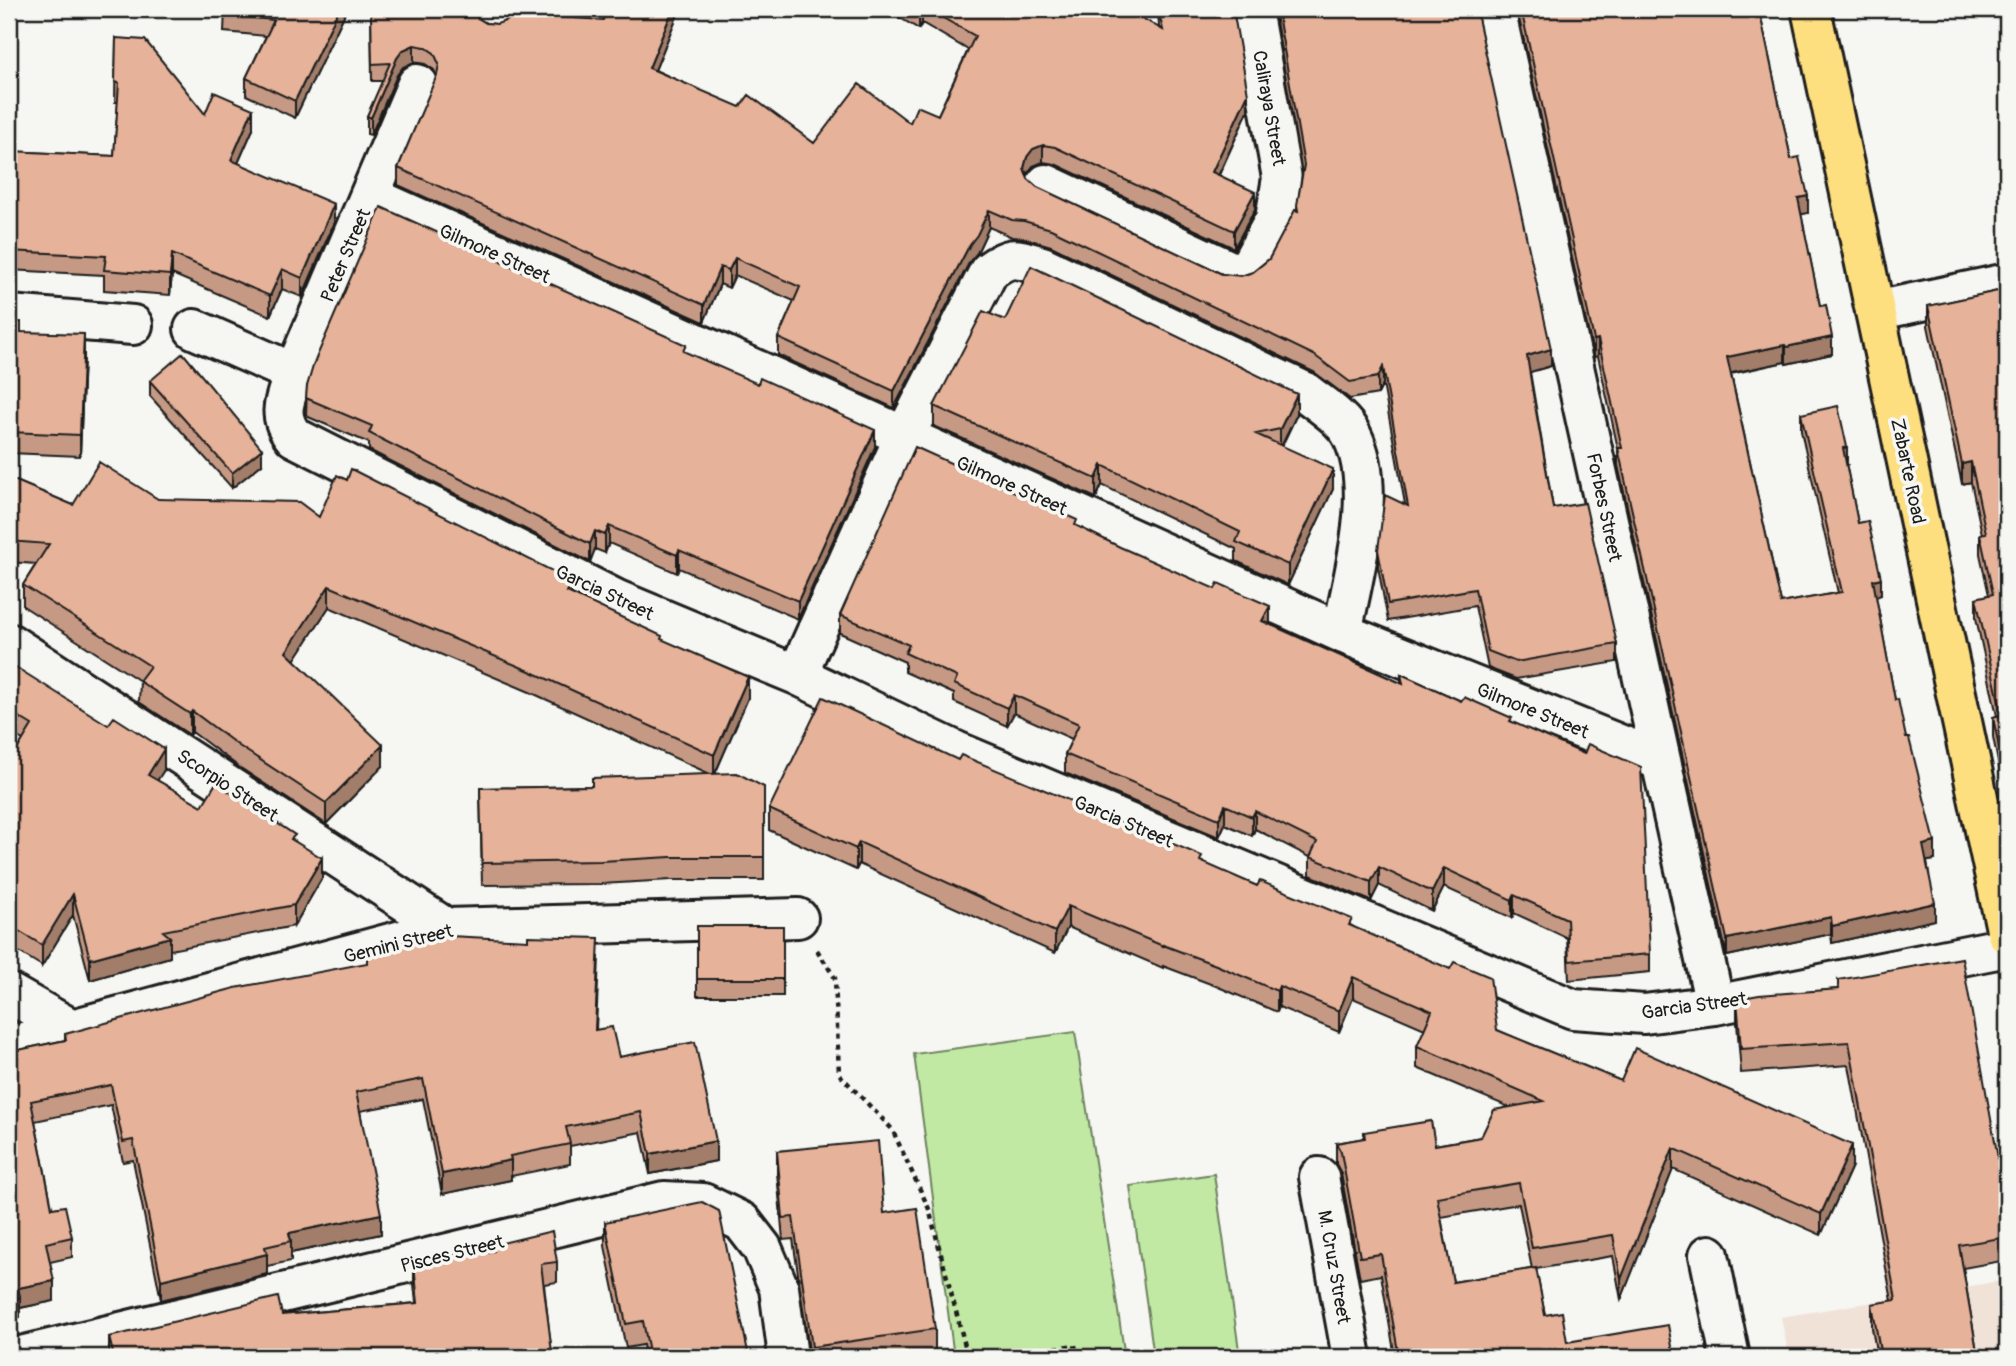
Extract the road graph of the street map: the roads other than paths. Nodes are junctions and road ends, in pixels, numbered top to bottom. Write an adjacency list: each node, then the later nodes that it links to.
1 (1252, 9): 5 (street, Caliraya Street)
2 (1495, 9): 18 (street, Forbes Street)
3 (1811, 9): 8 (main road, Zabarte Road)
4 (417, 84): 6 (street, Peter Street)
5 (1046, 184)
6 (370, 196): 12 (street, Peter Street); 14 (street, Gilmore Street)
7 (2007, 284): 8 (street)
8 (1875, 310): 21 (main road, Zabarte Road)
9 (9, 315): 10 (street)
10 (133, 325)
11 (194, 329): 12 (street)
12 (294, 373): 13 (street, Peter Street)
13 (286, 427): 17 (street, Garcia Street)
14 (904, 437): 15 (street, Gilmore Street); 15 (street); 17 (street)
15 (1342, 633): 18 (street, Gilmore Street)
16 (9, 643): 20 (street, Scorpio Street)
17 (797, 675): 24 (street, Garcia Street)
18 (1661, 761): 24 (street, Forbes Street)
19 (799, 918): 20 (street, Gemini Street)
20 (446, 928): 25 (street, Gemini Street)
21 (2007, 934)
22 (2007, 947): 24 (street, Garcia Street)
23 (9, 993): 25 (street)
24 (1715, 1005)
25 (72, 1029): 26 (street, Gemini Street)
26 (9, 1046)
27 (1319, 1177): 31 (street, M. Cruz Street)
28 (1709, 1255): 32 (street)
29 (17, 1357): 30 (street, Pisces Street)
30 (788, 1357)
31 (1352, 1357)
32 (1730, 1357)

